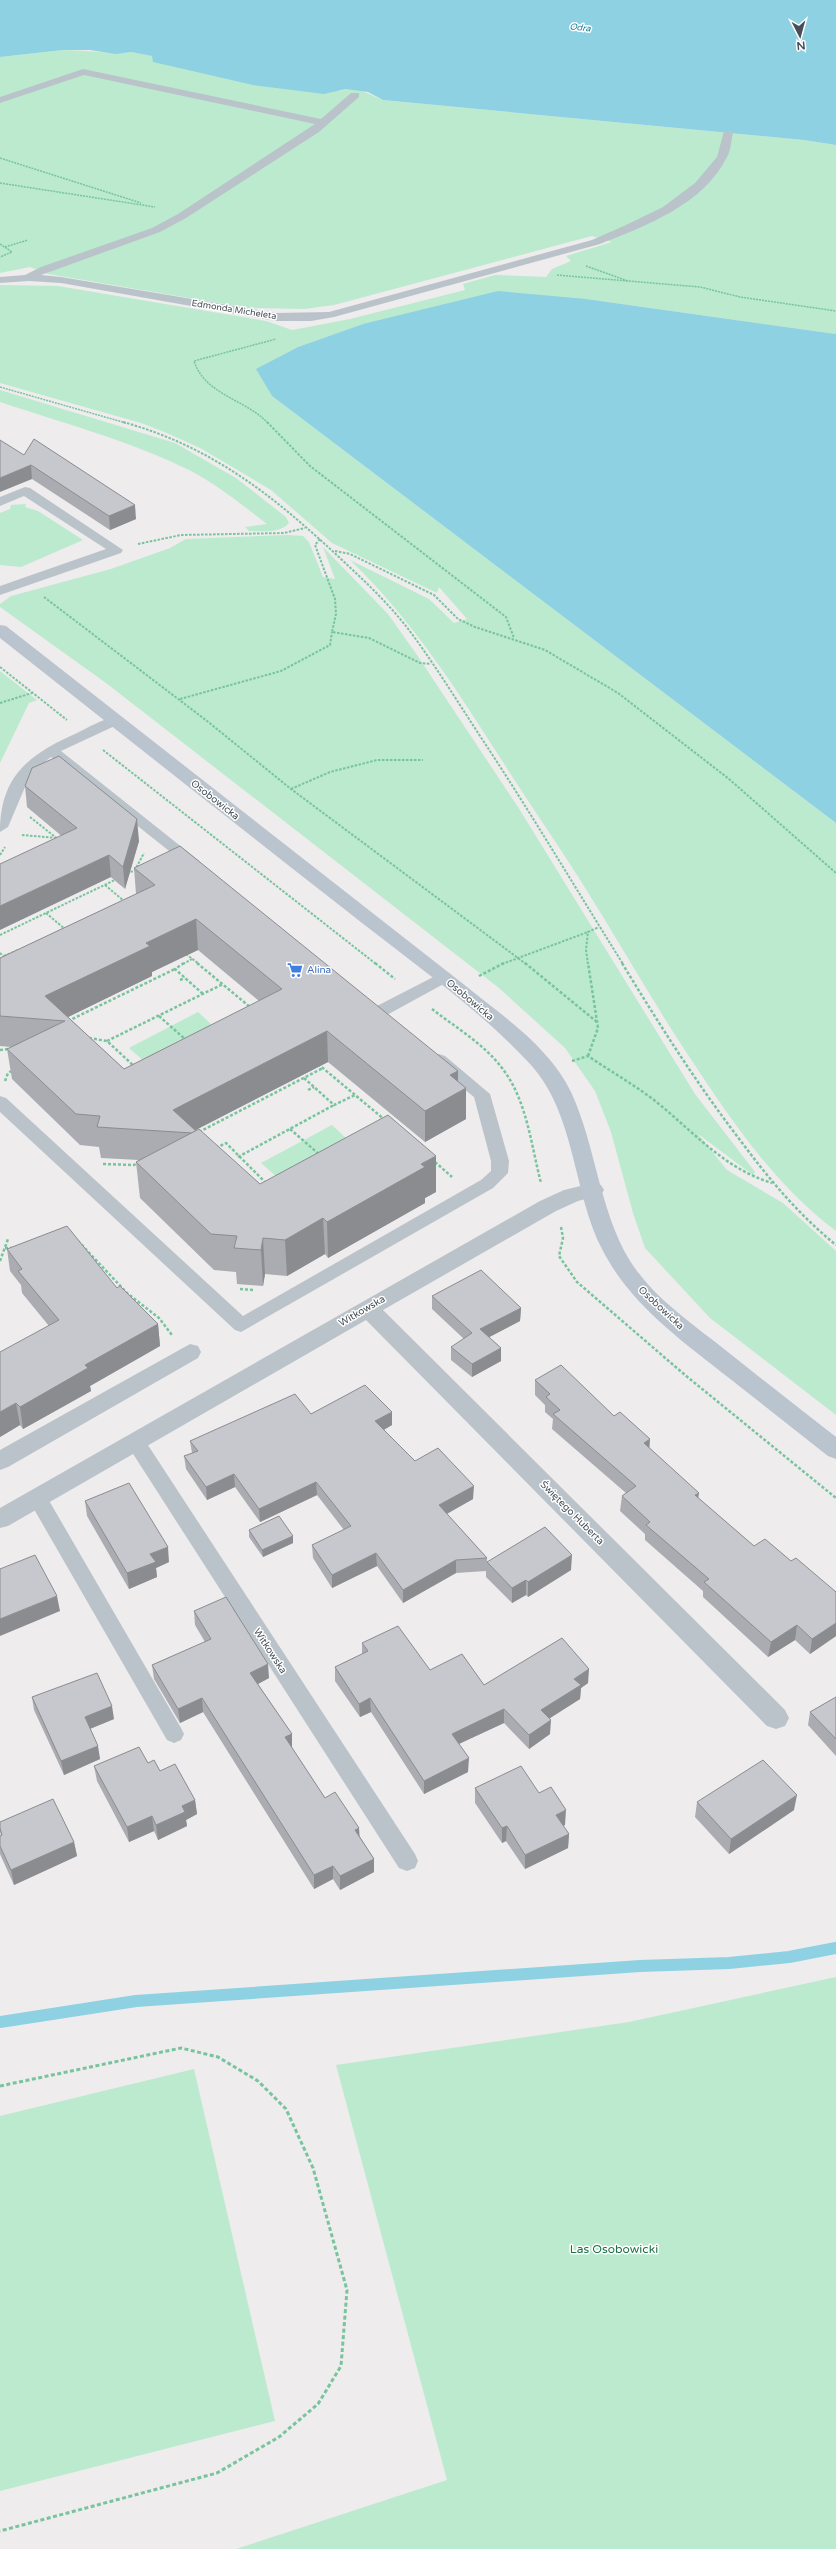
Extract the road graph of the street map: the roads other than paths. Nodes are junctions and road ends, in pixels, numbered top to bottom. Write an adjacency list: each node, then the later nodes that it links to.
1 (355, 95): 3 (lane)
2 (0, 100): 3 (lane)
3 (323, 123): 5 (lane)
4 (728, 133): 5 (lane, Edmonda Micheleta)
5 (29, 278): 6 (lane, Edmonda Micheleta)
6 (0, 280)
7 (0, 502): 8 (lane)
8 (0, 591)
9 (0, 630): 10 (street, Osobowicka)
10 (114, 721): 11 (lane); 14 (street, Osobowicka)
11 (51, 750): 12 (lane); 13 (lane)
12 (0, 827)
13 (208, 875)
14 (449, 982): 16 (lane); 20 (street, Osobowicka)
15 (365, 1001): 16 (lane)
16 (379, 1012): 17 (lane)
17 (394, 1024)
18 (429, 1052): 19 (lane)
19 (2, 1094)
20 (593, 1190): 21 (street, Witkowska); 24 (street, Osobowicka)
21 (367, 1308): 23 (street, Witkowska); 28 (street, Świętego Huberta)
22 (190, 1352): 25 (street)
23 (135, 1441): 26 (street, Witkowska); 30 (lane, Witkowska)
24 (836, 1450)
25 (0, 1461)
26 (37, 1497): 27 (street, Witkowska); 29 (lane)
27 (0, 1519)
28 (776, 1718)
29 (174, 1734)
30 (407, 1861)

